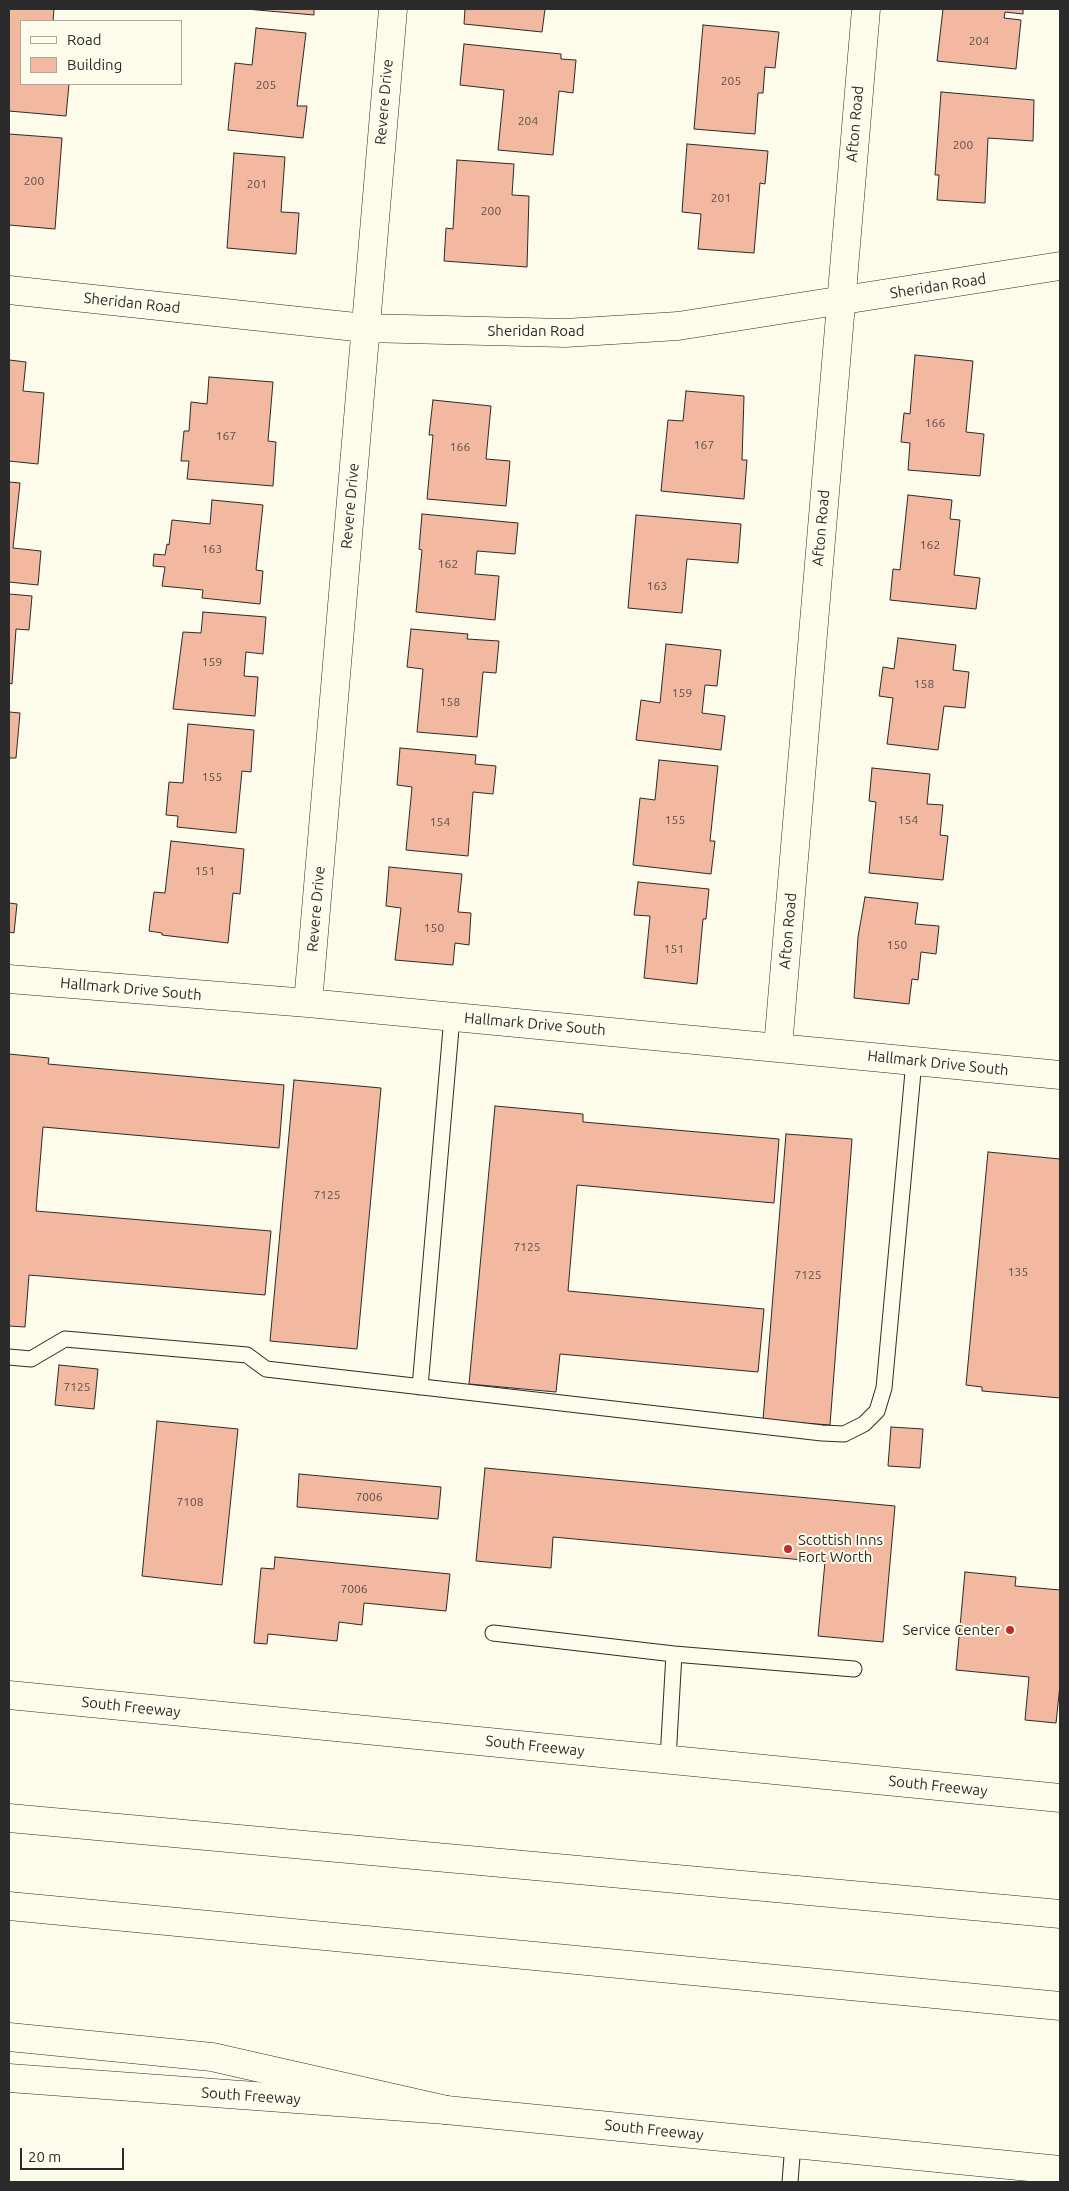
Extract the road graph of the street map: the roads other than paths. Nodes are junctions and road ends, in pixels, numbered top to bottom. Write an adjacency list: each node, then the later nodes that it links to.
1 (393, 9): 6 (main road, Revere Drive)
2 (866, 9): 5 (main road, Afton Road)
3 (1060, 266): 5 (main road, Sheridan Road)
4 (9, 290): 6 (main road, Sheridan Road)
5 (840, 302): 6 (main road, Sheridan Road); 10 (main road, Afton Road)
6 (365, 328): 8 (main road, Revere Drive)
7 (9, 979): 8 (main road, Hallmark Drive South)
8 (308, 1003): 9 (main road, Hallmark Drive South)
9 (452, 1016): 10 (main road, Hallmark Drive South); 14 (lane)
10 (778, 1047): 11 (main road, Hallmark Drive South)
11 (914, 1061): 12 (main road, Hallmark Drive South); 14 (lane)
12 (1060, 1075)
13 (9, 1356): 14 (lane)
14 (420, 1387)
15 (493, 1633): 16 (lane)
16 (674, 1654): 17 (lane); 19 (lane)
17 (854, 1669)
18 (9, 1695): 19 (main road, South Freeway)
19 (668, 1759): 20 (main road, South Freeway)
20 (1060, 1798)
21 (9, 1818): 23 (main road)
22 (9, 1906): 24 (main road)
23 (1060, 1914)
24 (1060, 2006)
25 (9, 2037): 27 (main road)
26 (9, 2078): 27 (main road, South Freeway)
27 (446, 2110): 28 (main road, South Freeway)
28 (793, 2144): 30 (main road, South Freeway); 31 (lane)
29 (1060, 2170): 30 (main road, South Freeway)
30 (1021, 2174)
31 (790, 2182)

